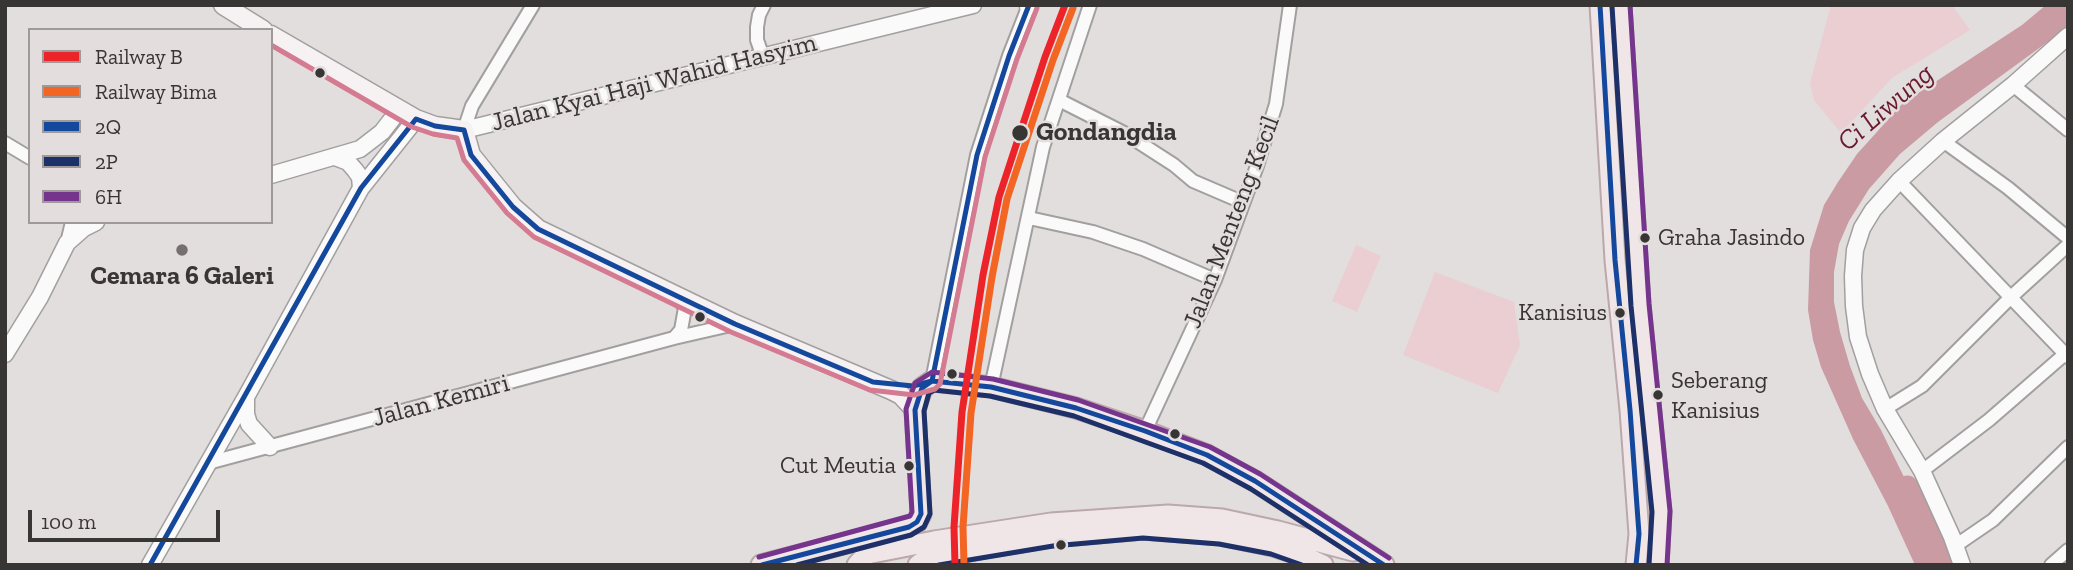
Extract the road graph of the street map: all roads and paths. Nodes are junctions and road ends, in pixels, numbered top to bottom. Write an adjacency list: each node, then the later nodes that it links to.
1 (223, 5): 10 (main road)
2 (533, 5): 18 (street)
3 (973, 5): 13 (street, Jalan Kyai Haji Wahid Hasyim)
4 (1090, 5): 15 (street)
5 (1290, 5): 27 (street, Jalan Menteng Kecil)
6 (1600, 5): 61 (main road)
7 (1621, 5): 62 (main road)
8 (1028, 6): 41 (street)
9 (760, 8): 13 (street)
10 (260, 28)
11 (273, 35): 16 (main road, Jalan Kyai Haji Wahid Hasyim)
12 (2068, 36): 14 (street)
13 (763, 57): 18 (street, Jalan Kyai Haji Wahid Hasyim)
14 (2014, 85): 19 (street); 20 (street)
15 (1059, 100): 27 (street); 28 (street)
16 (399, 110): 17 (main road, Jalan Kyai Haji Wahid Hasyim); 23 (street)
17 (416, 119): 18 (main road, Jalan Kyai Haji Wahid Hasyim); 26 (street)
18 (464, 130): 35 (main road)
19 (2068, 130)
20 (1943, 141): 25 (street); 31 (street)
21 (5, 143): 22 (street)
22 (28, 157)
23 (335, 157): 24 (street); 26 (street)
24 (273, 174)
25 (1899, 181): 36 (street); 45 (street)
26 (361, 188): 44 (street)
27 (1242, 202): 34 (street, Jalan Menteng Kecil)
28 (1029, 218): 34 (street); 43 (street)
29 (71, 224): 32 (street)
30 (92, 224): 32 (street)
31 (2068, 237)
32 (66, 243): 39 (street)
33 (2068, 245): 36 (street)
34 (1215, 280): 47 (street, Jalan Menteng Kecil)
35 (677, 295): 37 (main road); 38 (street)
36 (2011, 297): 40 (street); 45 (street)
37 (735, 324): 38 (street, Jalan Kemiri); 42 (main road)
38 (674, 338): 48 (street, Jalan Kemiri)
39 (5, 354)
40 (2066, 355): 51 (street)
41 (932, 381): 42 (main road); 43 (main road); 46 (main road)
42 (873, 382): 46 (main road)
43 (991, 387): 47 (main road)
44 (246, 397): 48 (street); 50 (street)
45 (1885, 409): 51 (street)
46 (915, 410): 57 (main road)
47 (1146, 431): 55 (main road)
48 (270, 447): 50 (street, Jalan Kemiri)
49 (2068, 447): 52 (street)
50 (208, 463): 56 (street)
51 (1922, 471): 52 (street)
52 (1955, 546): 63 (street)
53 (2068, 550): 64 (street)
54 (968, 558): 59 (main road); 60 (main road)
55 (1376, 560): 58 (main road)
56 (150, 565)
57 (761, 565)
58 (857, 565)
59 (918, 565)
60 (1323, 565)
61 (1636, 565)
62 (1658, 565)
63 (1962, 565)
64 (2051, 565)

